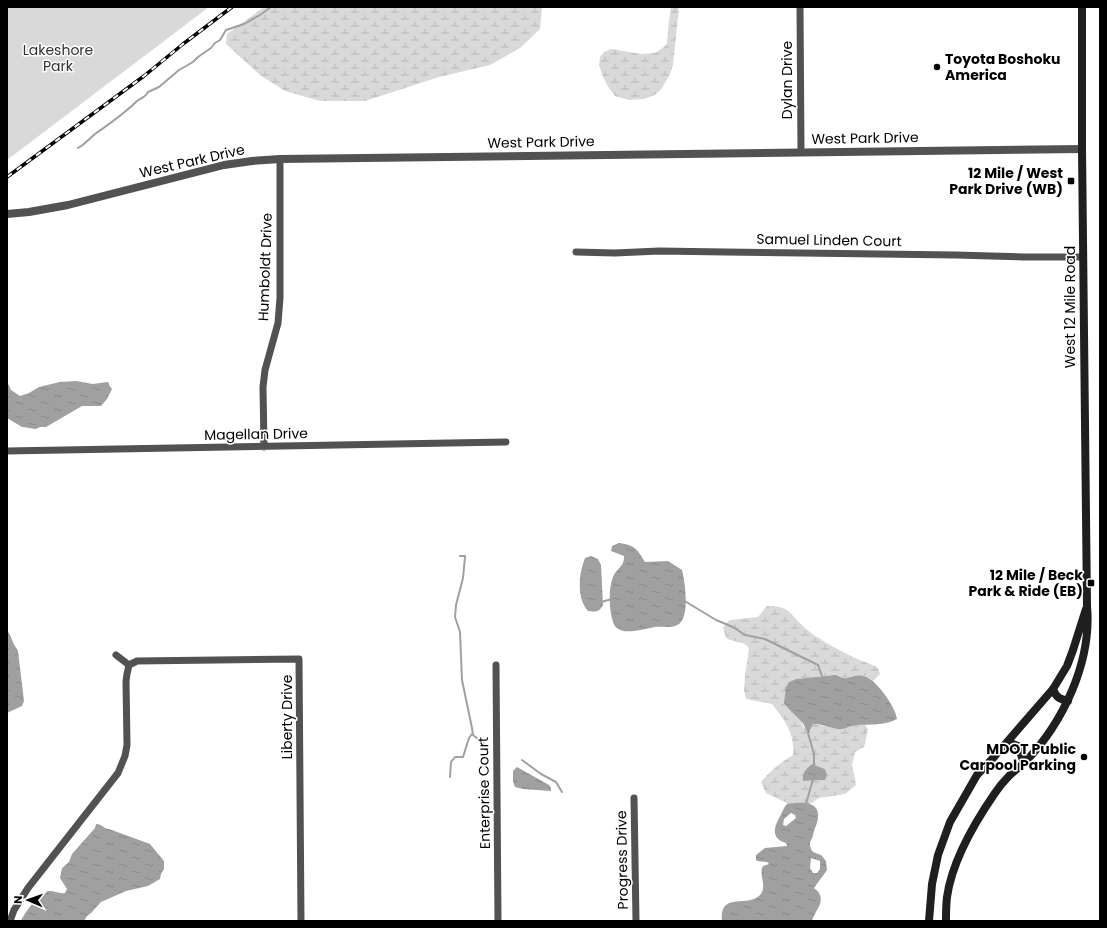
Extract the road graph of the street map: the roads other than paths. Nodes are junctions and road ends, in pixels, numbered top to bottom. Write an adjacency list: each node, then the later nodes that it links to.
1 (800, 7): 4 (street, Dylan Drive)
2 (1082, 7): 3 (main road, West 12 Mile Road)
3 (1082, 149): 4 (street, West Park Drive); 8 (main road, West 12 Mile Road)
4 (801, 152): 5 (street, West Park Drive)
5 (280, 159): 6 (street, West Park Drive); 10 (street, Humboldt Drive)
6 (7, 214)
7 (576, 252): 8 (street, Samuel Linden Court)
8 (1083, 257): 12 (main road, West 12 Mile Road)
9 (506, 442): 10 (street, Magellan Drive)
10 (264, 447): 11 (street, Magellan Drive)
11 (7, 451)
12 (1087, 606): 16 (main road, West 12 Mile Road); 17 (main road, West 12 Mile Road)
13 (116, 655): 14 (street)
14 (130, 665): 21 (street); 22 (street, Liberty Drive)
15 (496, 665): 23 (street, Enterprise Court)
16 (1053, 689): 17 (main road); 18 (main road, West 12 Mile Road)
17 (1068, 701): 19 (main road, West 12 Mile Road)
18 (1008, 742): 19 (main road); 25 (main road, West 12 Mile Road)
19 (1024, 763): 26 (main road, West 12 Mile Road)
20 (634, 798): 24 (street, Progress Drive)
21 (10, 921)
22 (301, 921)
23 (498, 921)
24 (636, 921)
25 (929, 921)
26 (946, 921)

